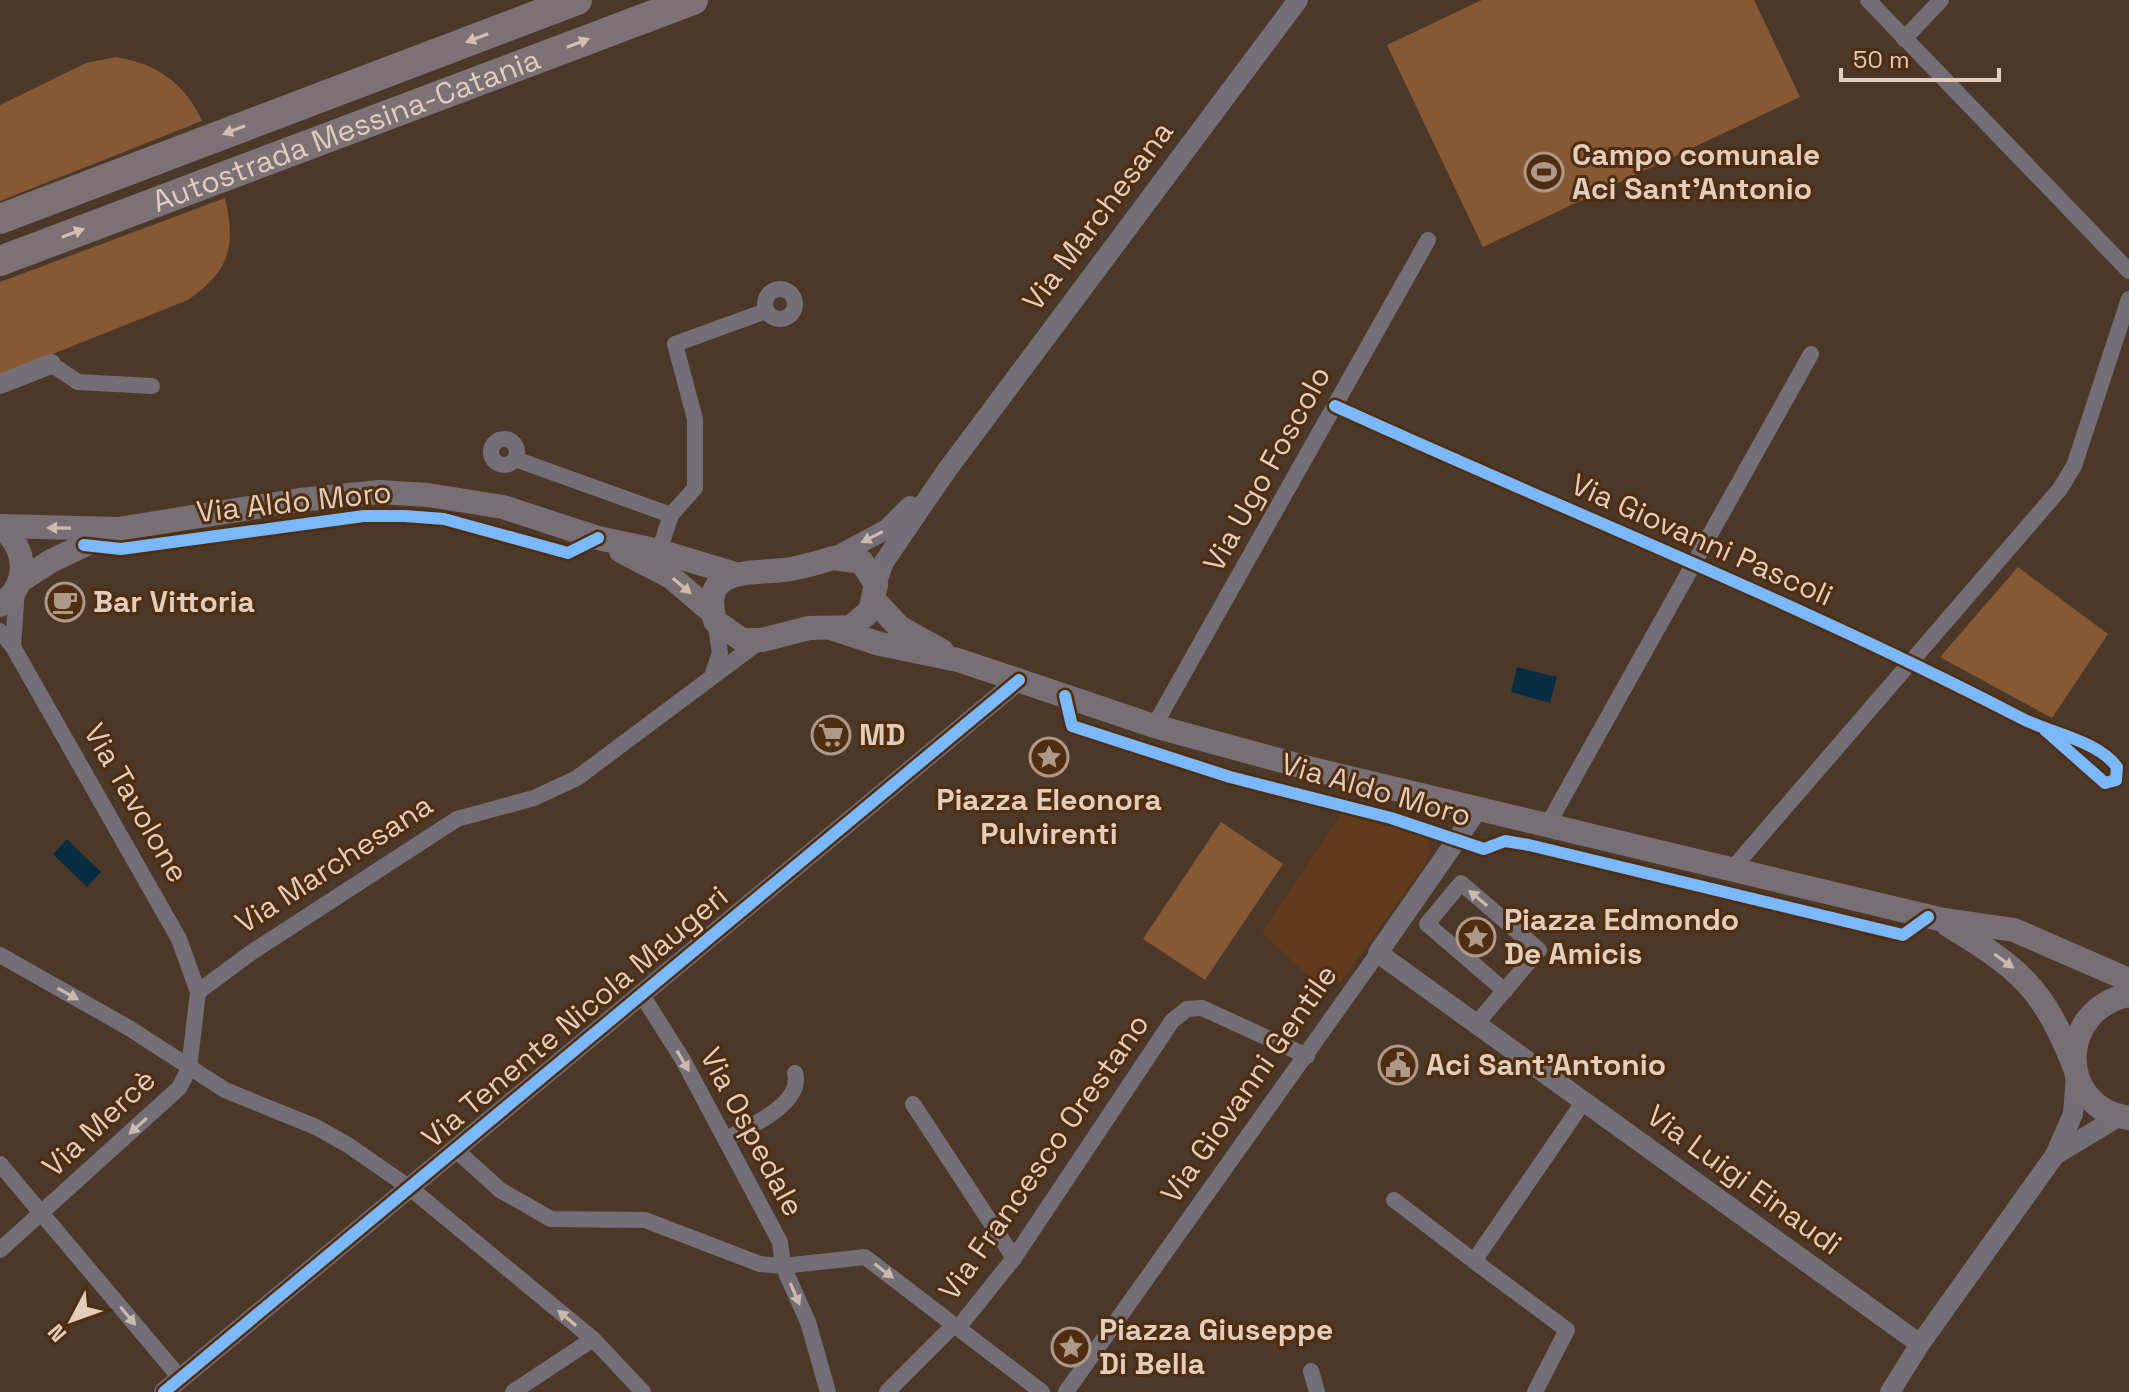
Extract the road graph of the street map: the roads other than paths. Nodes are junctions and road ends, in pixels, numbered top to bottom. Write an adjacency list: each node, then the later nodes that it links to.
1 (577, 0): 7 (highway, Autostrada Messina-Catania, one-way to 7)
2 (693, 0): 9 (highway, Autostrada Messina-Catania, one-way to 2)
3 (1298, 0): 19 (street, Via Marchesana)
4 (1868, 0): 6 (street)
5 (1941, 0): 6 (street)
6 (1904, 39): 10 (street)
7 (0, 219)
8 (1428, 240): 17 (street, Via Ugo Foscolo)
9 (0, 261)
10 (2129, 271)
11 (2129, 299): 36 (street)
12 (766, 311): 20 (street)
13 (1811, 354): 26 (street)
14 (51, 364): 15 (street); 16 (street)
15 (0, 384)
16 (152, 386)
17 (1335, 406): 26 (street, Via Giovanni Pascoli); 39 (street, Via Ugo Foscolo)
18 (515, 459): 20 (street)
19 (947, 470): 25 (street, one-way to 25); 29 (street)
20 (671, 515): 24 (street)
21 (0, 526): 22 (main road, one-way to 21); 28 (main road)
22 (118, 529): 23 (main road, Via Aldo Moro); 28 (main road)
23 (598, 538): 24 (main road); 30 (main road, one-way to 30)
24 (659, 551): 27 (main road)
25 (833, 558): 27 (main road); 29 (main road)
26 (1693, 564): 36 (street, Via Giovanni Pascoli); 42 (street)
27 (732, 573): 30 (main road)
28 (13, 591): 34 (street)
29 (875, 592): 31 (main road); 35 (main road)
30 (714, 617): 33 (main road); 37 (street)
31 (834, 629): 33 (main road); 35 (main road)
32 (0, 631): 34 (street, Via Tavolone)
33 (762, 640): 37 (street, Via Marchesana)
34 (13, 647): 49 (street, Via Tavolone)
35 (958, 660): 38 (main road, Via Aldo Moro)
36 (1912, 661): 40 (street, Via Giovanni Pascoli); 43 (street)
37 (712, 674): 49 (street, Via Marchesana)
38 (1019, 680): 39 (main road, Via Aldo Moro); 50 (street, Via Tenente Nicola Maugeri)
39 (1154, 726): 41 (main road, Via Aldo Moro)
40 (2045, 730)
41 (1478, 809): 42 (main road, Via Aldo Moro); 45 (street, Via Giovanni Gentile)
42 (1547, 826): 43 (main road, Via Aldo Moro)
43 (1733, 868): 44 (main road, Via Aldo Moro)
44 (1939, 919): 47 (main road); 55 (main road, one-way to 55)
45 (1378, 953): 52 (street, Via Luigi Einaudi); 53 (street, Via Giovanni Gentile)
46 (0, 955): 54 (street, one-way to 54)
47 (2129, 980)
48 (1505, 991): 48 (street, one-way to 48); 52 (street)
49 (198, 992): 54 (street)
50 (642, 995): 60 (street, Via Ospedale, one-way to 60); 61 (street, Via Tenente Nicola Maugeri)
51 (2129, 995): 55 (main road)
52 (1477, 1023): 57 (street, Via Luigi Einaudi)
53 (1307, 1056): 68 (street, Via Francesco Orestano); 82 (street, Via Giovanni Gentile)
54 (189, 1069): 64 (street); 66 (street, Via Mercè, one-way to 66)
55 (2076, 1071): 59 (main road); 62 (street)
56 (795, 1073): 60 (street)
57 (1584, 1101): 69 (street); 73 (street, Via Luigi Einaudi)
58 (913, 1104): 68 (street)
59 (2124, 1117): 62 (street)
60 (726, 1139): 70 (street, Via Ospedale)
61 (456, 1150): 64 (street, Via Tenente Nicola Maugeri); 70 (street)
62 (2055, 1155): 73 (street)
63 (0, 1164): 66 (street)
64 (410, 1188): 72 (street, one-way to 64); 75 (street, Via Tenente Nicola Maugeri)
65 (1394, 1200): 69 (street)
66 (42, 1214): 67 (street, Via Mercè); 75 (street, one-way to 75)
67 (0, 1250)
68 (1014, 1258): 71 (street, Via Francesco Orestano)
69 (1474, 1261): 84 (street)
70 (783, 1266): 71 (street, one-way to 71); 79 (street, Via Ospedale, one-way to 79)
71 (956, 1327): 80 (street, Via Francesco Orestano); 81 (street)
72 (593, 1339): 77 (street); 78 (street)
73 (1920, 1344): 85 (street)
74 (1311, 1371): 83 (street)
75 (186, 1385): 76 (street, Via Tenente Nicola Maugeri)
76 (164, 1392)
77 (513, 1392)
78 (643, 1392)
79 (828, 1392)
80 (887, 1392)
81 (1042, 1392)
82 (1066, 1392)
83 (1317, 1392)
84 (1535, 1392)
85 (1890, 1392)

